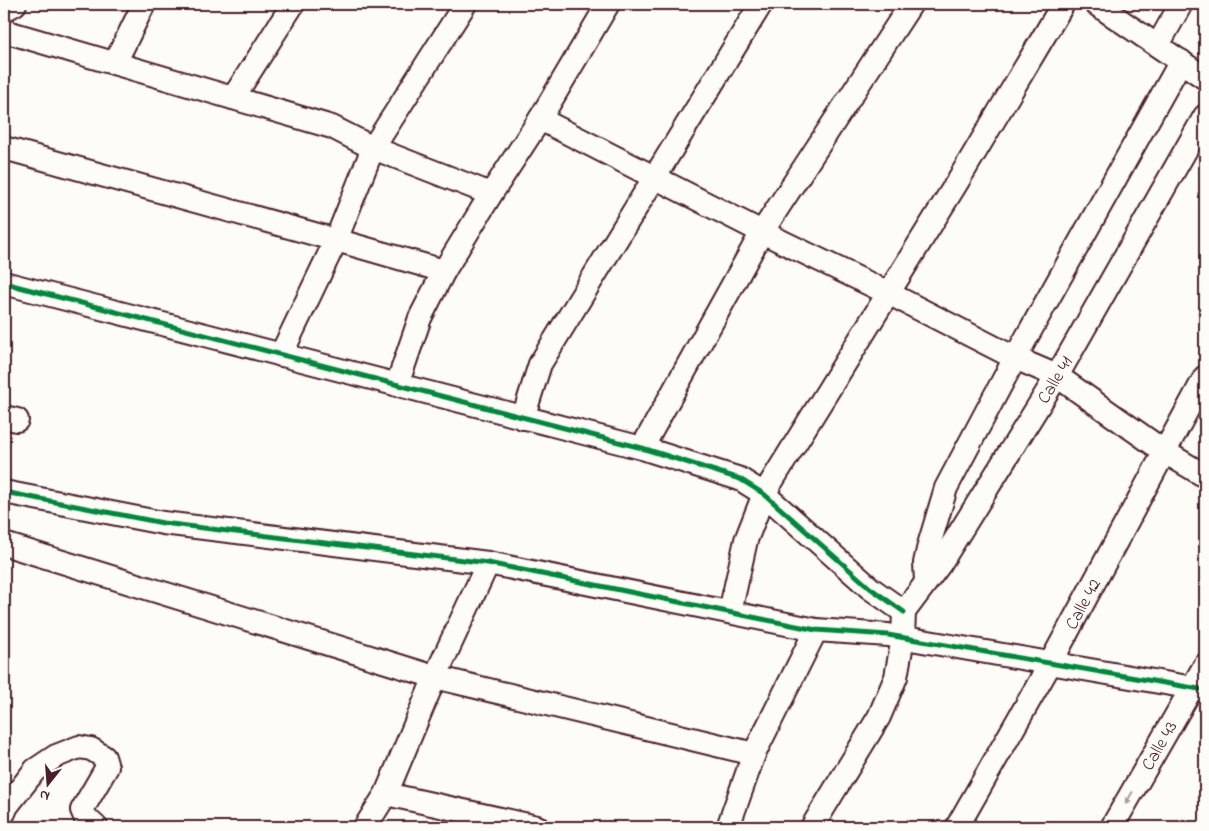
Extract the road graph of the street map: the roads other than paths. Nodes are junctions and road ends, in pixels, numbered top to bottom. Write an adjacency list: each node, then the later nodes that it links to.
1 (14, 4): 11 (street)
2 (144, 4): 15 (street)
3 (293, 4): 17 (street)
4 (465, 4): 21 (street)
5 (608, 4): 19 (street)
6 (762, 4): 22 (street)
7 (911, 4): 24 (street)
8 (1064, 4): 28 (street)
9 (1096, 4): 13 (street)
10 (1181, 4): 13 (street)
11 (4, 10)
12 (4, 31): 15 (street)
13 (1158, 45): 14 (street)
14 (1180, 61): 16 (street); 30 (street)
15 (115, 63): 17 (street)
16 (1205, 78)
17 (233, 98): 21 (street)
18 (1205, 116): 31 (street, Calle 41)
19 (540, 119): 22 (street); 23 (street)
20 (4, 148): 25 (street)
21 (373, 148): 23 (street); 25 (street)
22 (654, 178): 24 (street); 34 (street)
23 (491, 194): 26 (street)
24 (762, 232): 28 (street); 35 (street)
25 (336, 240): 26 (street); 29 (street)
26 (444, 271): 33 (street)
27 (4, 283): 29 (street)
28 (888, 293): 30 (street); 39 (street)
29 (281, 355): 33 (street)
30 (1015, 358): 31 (street); 42 (street)
31 (1057, 376): 36 (street); 42 (street, Calle 41)
32 (1205, 377): 36 (street, Calle 42)
33 (397, 386): 34 (street)
34 (524, 418): 35 (street)
35 (642, 448): 39 (street)
36 (1165, 452): 37 (street); 47 (street, Calle 42)
37 (1205, 476)
38 (4, 492): 41 (street)
39 (764, 494): 43 (street); 44 (street)
40 (4, 544): 49 (street)
41 (488, 563): 43 (street); 49 (street)
42 (926, 582): 44 (street, Calle 41)
43 (730, 612): 45 (street)
44 (904, 612): 46 (street)
45 (816, 630): 46 (street); 51 (street)
46 (903, 638): 47 (street); 58 (street)
47 (1050, 664): 50 (street); 59 (street, Calle 42)
48 (1205, 665): 50 (street, Calle 43)
49 (435, 677): 51 (street); 52 (street)
50 (1199, 689): 60 (street, Calle 43, one-way to 60)
51 (754, 754): 57 (street)
52 (386, 794): 55 (street); 56 (street)
53 (4, 813): 54 (street)
54 (96, 827)
55 (365, 827)
56 (537, 827)
57 (728, 827)
58 (812, 827)
59 (957, 827)
60 (1112, 827)

